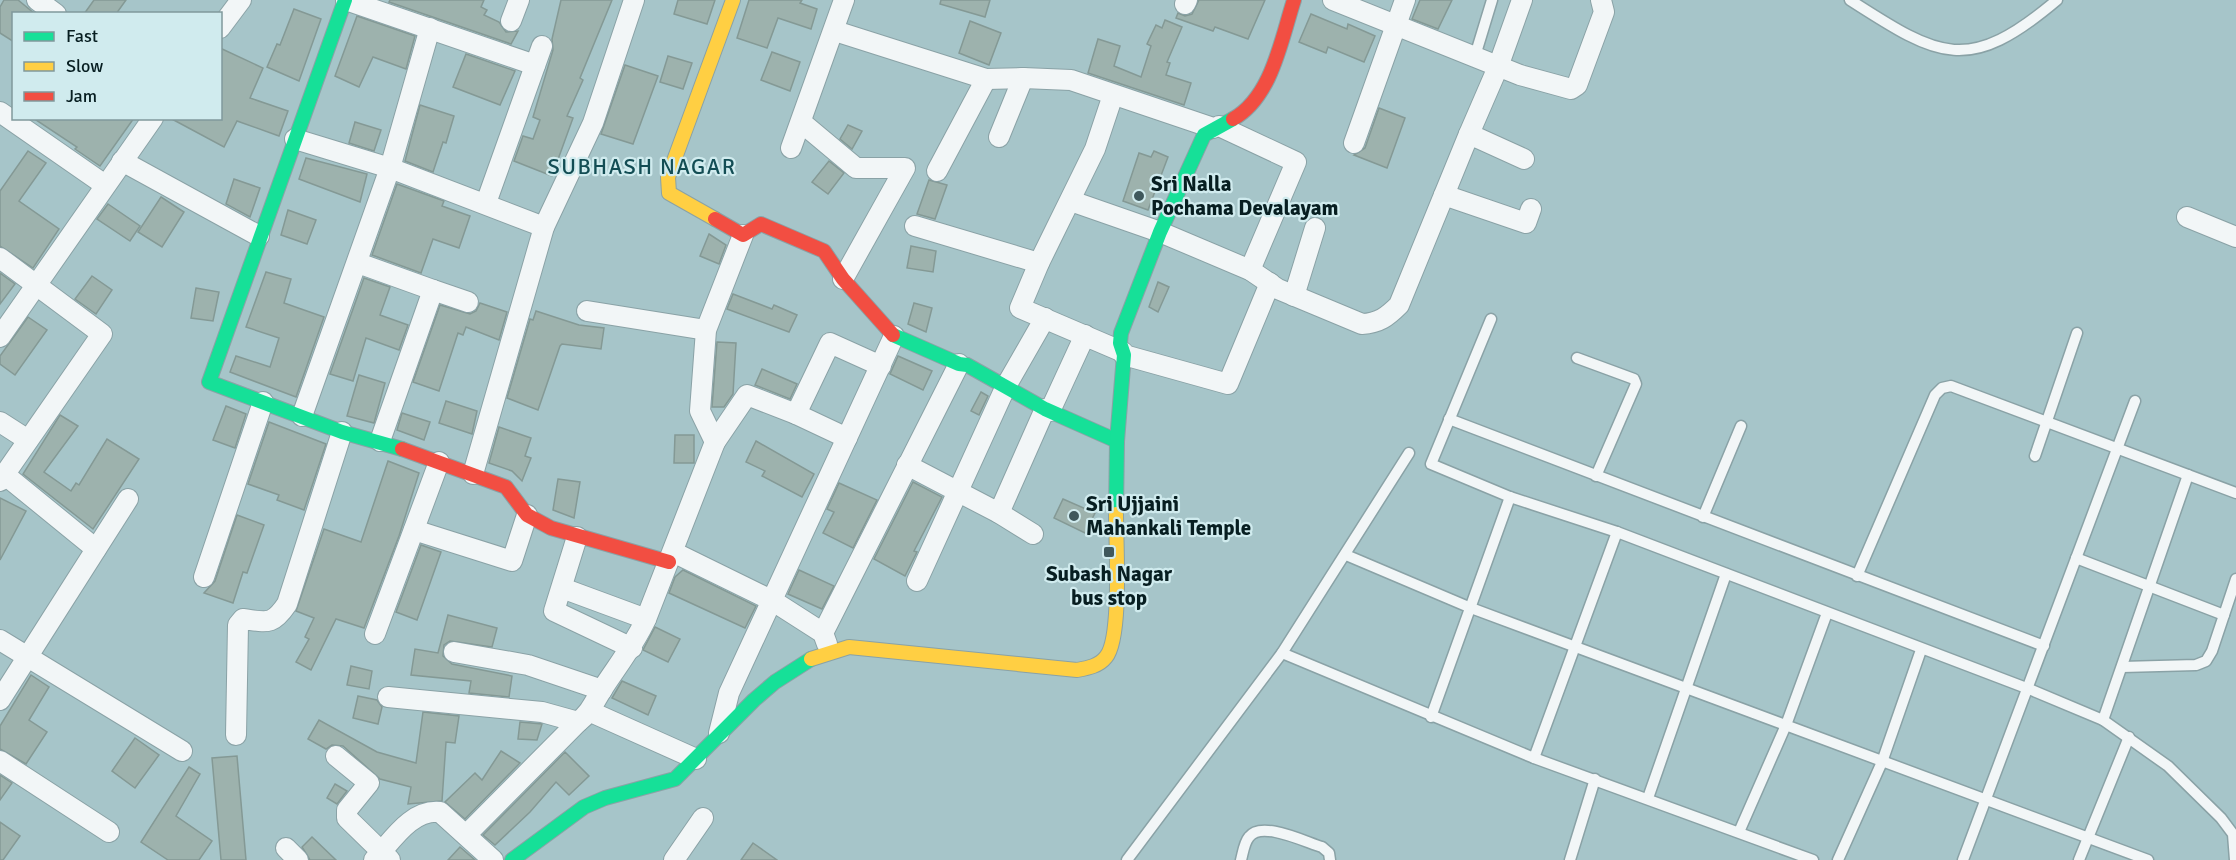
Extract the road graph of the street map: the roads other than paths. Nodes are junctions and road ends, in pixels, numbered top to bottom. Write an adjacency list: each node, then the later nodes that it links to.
1 (37, 0): 16 (street)
2 (241, 0): 19 (street)
3 (345, 0): 20 (street); 33 (street)
4 (519, 0): 17 (street)
5 (634, 0): 47 (street)
6 (733, 0): 50 (street)
7 (844, 0): 21 (street)
8 (1294, 0): 30 (street)
9 (1333, 0): 18 (street)
10 (1405, 0): 18 (street)
11 (1492, 0): 22 (lane)
12 (1522, 0): 23 (street)
13 (1601, 0): 23 (street)
14 (1850, 0): 15 (lane)
15 (2057, 0)
16 (53, 12)
17 (511, 21)
18 (1396, 23): 22 (street); 34 (street)
19 (222, 25)
20 (430, 28): 38 (street); 43 (street)
21 (835, 31): 25 (street); 29 (street)
22 (1475, 56): 23 (street)
23 (1498, 67): 31 (street)
24 (1023, 78): 25 (street); 26 (street); 32 (street)
25 (986, 80): 39 (street)
26 (1113, 95): 30 (street); 42 (street)
27 (0, 112): 40 (street)
28 (152, 120): 37 (street)
29 (801, 122): 35 (street); 57 (street)
30 (1216, 127): 49 (street); 56 (street)
31 (1469, 134): 36 (street); 41 (street)
32 (999, 137)
33 (295, 139): 38 (street); 51 (street)
34 (1354, 143)
35 (791, 148)
36 (1524, 159)
37 (122, 161): 40 (street); 51 (street)
38 (390, 168): 43 (street); 54 (street)
39 (937, 171)
40 (105, 185): 59 (street)
41 (1444, 195): 44 (street); 61 (street)
42 (1071, 201): 49 (street); 55 (street)
43 (486, 202): 47 (street)
44 (1531, 209)
45 (2187, 217): 52 (street)
46 (915, 226): 55 (street)
47 (544, 227): 96 (street)
48 (1315, 228): 61 (street)
49 (1160, 232): 56 (street); 71 (street)
50 (743, 235): 57 (street); 66 (street)
51 (259, 236): 77 (street)
52 (2236, 237)
53 (0, 258): 59 (street)
54 (358, 263): 60 (street); 80 (street)
55 (1039, 263): 64 (street)
56 (1250, 270): 58 (street)
57 (843, 279): 69 (street)
58 (1270, 283): 61 (street); 71 (street)
59 (38, 286): 70 (street); 87 (street)
60 (433, 290): 62 (street); 88 (street)
61 (1294, 296)
62 (468, 302)
63 (587, 311): 66 (street)
64 (1046, 318): 68 (street); 75 (street)
65 (1491, 319): 81 (lane)
66 (706, 330): 90 (street)
67 (2077, 333): 82 (lane)
68 (1085, 335): 71 (street); 78 (street)
69 (894, 336): 73 (street); 74 (street)
70 (0, 337)
71 (1124, 354): 89 (street)
72 (1577, 358): 98 (lane)
73 (959, 364): 75 (street); 95 (street)
74 (881, 366): 79 (street); 86 (street)
75 (1006, 386): 78 (street); 100 (street)
76 (2135, 400): 91 (lane)
77 (263, 402): 80 (street); 117 (street)
78 (1047, 410): 89 (street); 104 (street)
79 (796, 414): 86 (street); 90 (street)
80 (302, 416): 85 (street)
81 (1449, 419): 98 (lane); 102 (lane)
82 (2047, 421): 91 (lane); 93 (lane); 116 (lane)
83 (0, 422): 87 (street)
84 (1742, 426): 106 (lane)
85 (342, 432): 88 (street); 147 (street)
86 (846, 438): 122 (street)
87 (28, 440): 99 (street)
88 (380, 441): 94 (street)
89 (1117, 441): 129 (street)
90 (715, 442): 113 (street)
91 (2118, 448): 97 (lane); 114 (lane)
92 (1409, 453): 112 (lane)
93 (2035, 456)
94 (439, 462): 96 (street); 107 (street)
95 (907, 465): 100 (street); 129 (street)
96 (473, 474): 105 (street)
97 (2188, 475): 101 (lane); 120 (lane)
98 (1596, 476): 106 (lane)
99 (2, 478): 111 (street)
100 (959, 492): 104 (street); 119 (street)
101 (2236, 493)
102 (1510, 497): 108 (lane); 123 (lane)
103 (128, 499): 111 (street)
104 (999, 513): 109 (street)
105 (527, 515): 107 (street); 110 (street)
106 (1703, 517): 116 (lane)
107 (414, 530): 127 (street)
108 (1617, 532): 115 (lane); 131 (lane)
109 (1033, 534)
110 (577, 537): 113 (street); 121 (street)
111 (96, 549): 136 (street)
112 (1346, 555): 123 (lane); 135 (lane)
113 (671, 557): 122 (street); 126 (street)
114 (2076, 558): 120 (lane); 130 (lane)
115 (1726, 574): 124 (lane); 138 (lane)
116 (1857, 576): 130 (lane)
117 (204, 577)
118 (2236, 579): 125 (lane)
119 (917, 581)
120 (2149, 587): 125 (lane); 137 (lane)
121 (562, 588): 126 (street); 132 (street)
122 (773, 601): 129 (street); 148 (street)
123 (1471, 608): 131 (lane); 144 (lane)
124 (1827, 613): 133 (lane); 146 (lane)
125 (2224, 615): 137 (lane)
126 (646, 619): 132 (street)
127 (375, 634)
128 (0, 640): 136 (street)
129 (826, 641): 148 (street)
130 (2044, 645): 139 (lane)
131 (1575, 646): 138 (lane); 152 (lane)
132 (632, 648): 140 (street)
133 (1921, 650): 139 (lane); 155 (lane)
134 (454, 652): 140 (street)
135 (1282, 653): 144 (lane); 168 (lane)
136 (27, 658): 142 (street); 150 (street)
137 (2122, 667): 145 (lane)
138 (1686, 687): 146 (lane); 157 (lane)
139 (2029, 689): 145 (lane); 158 (lane)
140 (602, 690): 143 (street)
141 (388, 697): 143 (street)
142 (0, 700)
143 (585, 717): 153 (street); 162 (street)
144 (1431, 717): 152 (lane)
145 (2103, 720): 149 (lane)
146 (1786, 725): 155 (lane); 161 (lane)
147 (236, 735)
148 (718, 737): 153 (street)
149 (2129, 737): 163 (lane); 177 (lane)
150 (182, 751)
151 (336, 756): 164 (street)
152 (1534, 758): 156 (lane)
153 (696, 759): 166 (street)
154 (0, 761): 160 (street)
155 (1882, 762): 158 (lane); 173 (lane)
156 (1595, 779): 157 (lane); 171 (lane)
157 (1648, 798): 161 (lane)
158 (1987, 801): 163 (lane); 174 (lane)
159 (703, 818): 167 (street)
160 (109, 832)
161 (1739, 832): 172 (lane)
162 (466, 836): 164 (street); 165 (street)
163 (2088, 838): 175 (lane); 176 (lane)
164 (382, 857)
165 (493, 860)
166 (512, 860)
167 (674, 860)
168 (1127, 860)
169 (1241, 860): 170 (lane)
170 (1330, 860)
171 (1570, 860)
172 (1813, 860)
173 (1838, 860)
174 (1963, 860)
175 (2079, 860)
176 (2148, 860)
177 (2235, 860)

